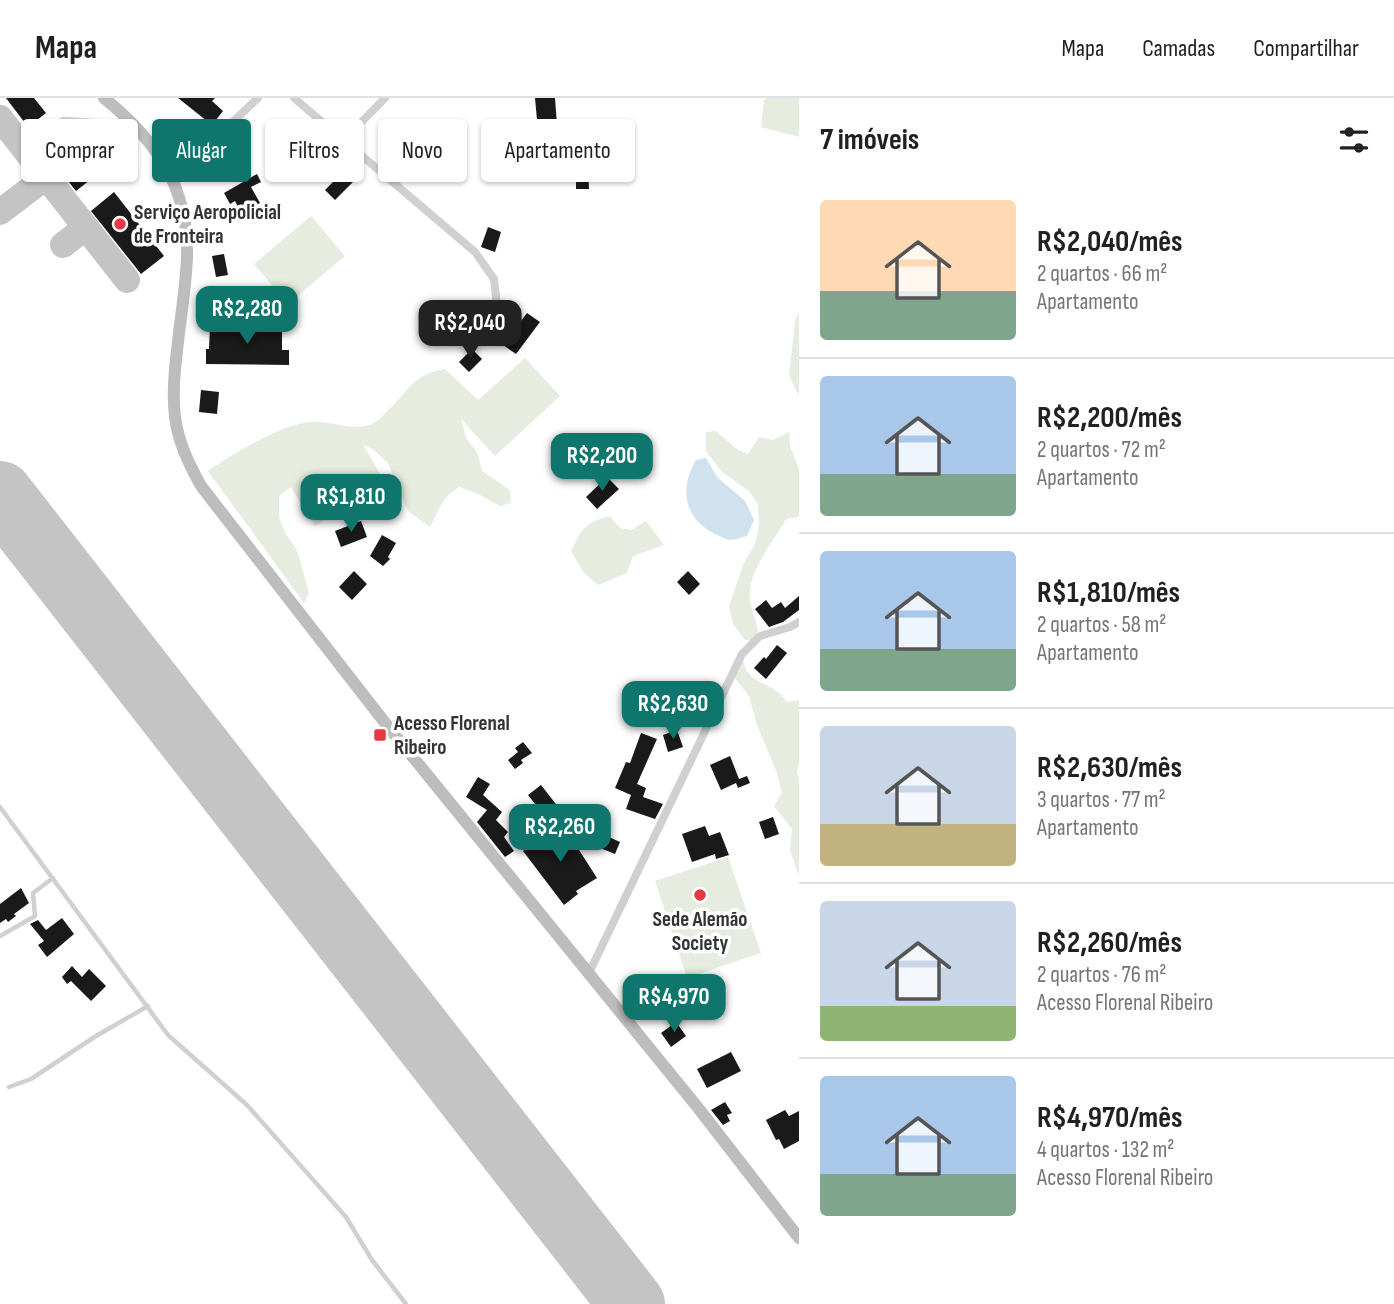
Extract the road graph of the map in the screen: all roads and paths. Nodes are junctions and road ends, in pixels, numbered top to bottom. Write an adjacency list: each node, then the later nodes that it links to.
1 (104, 98): 8 (street)
2 (258, 98): 5 (street)
3 (294, 98): 6 (street)
4 (385, 98): 7 (street)
5 (235, 119)
6 (320, 119)
7 (364, 119)
8 (152, 146)
9 (364, 156): 11 (street)
10 (173, 182): 16 (street)
11 (498, 315)
12 (799, 622): 16 (street)
13 (0, 807): 14 (lane)
14 (53, 878): 15 (lane); 17 (lane)
15 (0, 936)
16 (589, 973): 19 (street)
17 (148, 1006): 18 (lane); 20 (lane)
18 (9, 1087)
19 (799, 1238)
20 (406, 1304)

